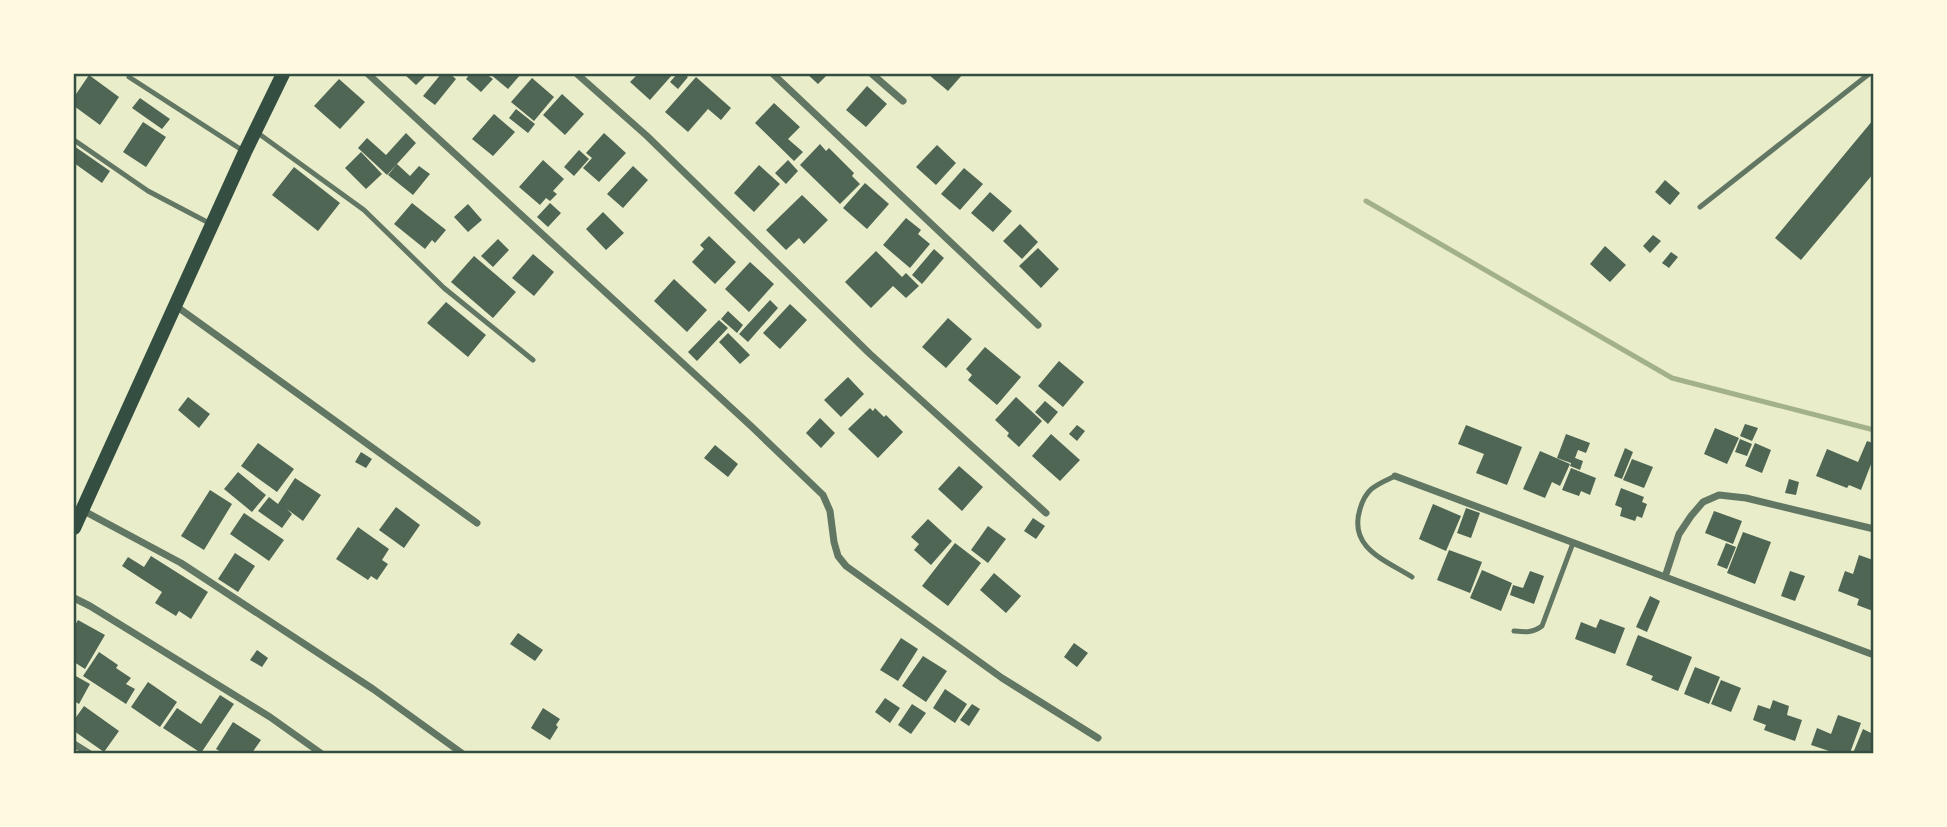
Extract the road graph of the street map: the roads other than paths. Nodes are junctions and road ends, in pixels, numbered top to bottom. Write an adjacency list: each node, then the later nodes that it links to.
1 (283, 74): 9 (main road)
2 (368, 74): 29 (street)
3 (577, 74): 19 (street)
4 (773, 74): 15 (street)
5 (872, 74): 8 (street)
6 (1869, 74): 12 (lane)
7 (129, 77): 11 (lane)
8 (903, 101)
9 (255, 131): 11 (main road); 16 (lane)
10 (74, 140): 13 (lane)
11 (245, 152): 13 (main road)
12 (1700, 207)
13 (212, 224): 14 (main road)
14 (175, 306): 18 (main road); 20 (street)
15 (1038, 325)
16 (533, 360)
17 (1395, 477): 23 (street); 24 (lane)
18 (82, 510): 21 (main road); 33 (street)
19 (1046, 513)
20 (477, 523)
21 (74, 528)
22 (1874, 529): 25 (street)
23 (1573, 543): 25 (street); 27 (lane)
24 (1412, 577)
25 (1665, 577): 28 (street)
26 (74, 598): 32 (street)
27 (1514, 631)
28 (1874, 655)
29 (1098, 738)
30 (74, 744): 31 (street)
31 (90, 754)
32 (322, 754)
33 (463, 754)

